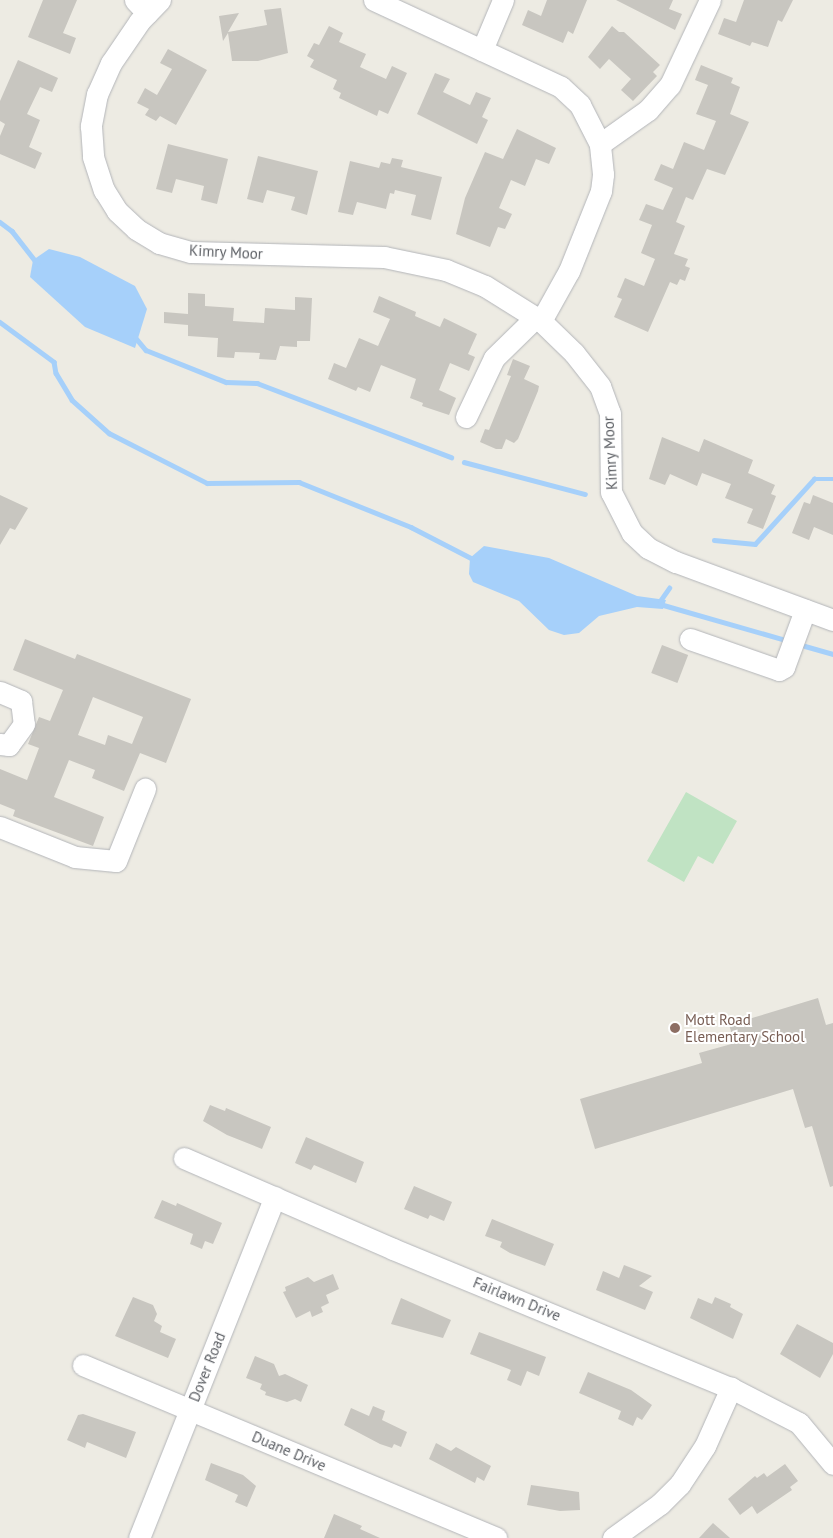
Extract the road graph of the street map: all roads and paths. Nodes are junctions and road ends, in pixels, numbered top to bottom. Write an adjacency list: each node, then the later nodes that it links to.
1 (374, 0): 5 (street)
2 (503, 0): 5 (street)
3 (710, 0): 6 (street)
4 (147, 4): 7 (street, Kimry Moor)
5 (482, 50): 6 (street)
6 (600, 144): 7 (street)
7 (538, 319): 8 (street); 9 (street, Kimry Moor)
8 (466, 417)
9 (805, 610): 10 (street, Kimry Moor); 11 (street)
10 (833, 620)
11 (690, 640)
12 (0, 692): 13 (street)
13 (0, 744)
14 (145, 789): 15 (street)
15 (0, 827)
16 (184, 1158): 17 (street, Fairlawn Drive)
17 (275, 1197): 19 (street, Fairlawn Drive); 20 (street, Dover Road)
18 (83, 1365): 20 (street, Duane Drive)
19 (731, 1388): 21 (street, Fairlawn Drive); 24 (street)
20 (190, 1410): 22 (street, Dover Road); 23 (street, Duane Drive)
21 (833, 1464)
22 (139, 1538)
23 (496, 1538)
24 (613, 1538)

